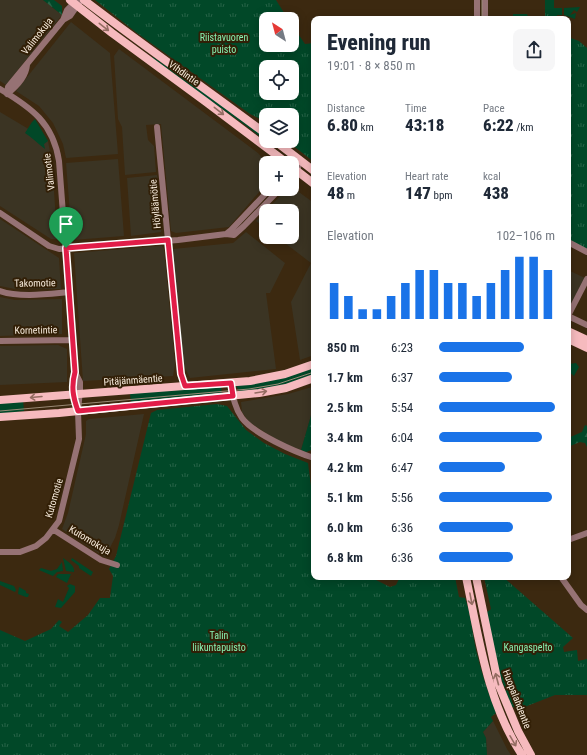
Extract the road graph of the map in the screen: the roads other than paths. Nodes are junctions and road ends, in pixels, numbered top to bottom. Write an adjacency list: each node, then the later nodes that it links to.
1 (84, 0): 10 (main road, Vihdintie)
2 (477, 0): 5 (street)
3 (485, 0): 6 (street)
4 (75, 2): 8 (street, Valimokuja); 12 (main road, Vihdintie, one-way to 12)
5 (477, 16)
6 (485, 16)
7 (0, 89): 8 (street, Valimotie)
8 (7, 94): 23 (street, Valimotie)
9 (157, 127): 21 (street, Höyläämötie)
10 (259, 129)
11 (283, 148): 13 (main road)
12 (278, 156)
13 (300, 161): 14 (main road)
14 (311, 169)
15 (299, 174): 16 (main road)
16 (311, 182)
17 (263, 196): 20 (street)
18 (273, 196): 20 (street)
19 (0, 213): 23 (street)
20 (226, 234): 21 (street)
21 (168, 240): 23 (street); 40 (street, Höyläämötie)
22 (571, 244): 24 (street)
23 (66, 248): 27 (street, Valimotie)
24 (587, 252)
25 (587, 279): 28 (street)
26 (0, 291): 27 (street, Takomotie)
27 (70, 292): 32 (street, Valimotie)
28 (571, 310)
29 (571, 317): 30 (street)
30 (587, 325)
31 (571, 332): 34 (main road)
32 (72, 340): 35 (street, Kornetintie); 41 (street, Valimotie)
33 (571, 340): 36 (main road)
34 (587, 340)
35 (0, 341)
36 (587, 348)
37 (311, 365): 39 (main road, Pitäjänmäentie)
38 (311, 379): 42 (main road, one-way to 38)
39 (231, 383): 40 (main road, Pitäjänmäentie); 42 (street)
40 (181, 386): 41 (main road, Pitäjänmäentie)
41 (77, 394): 43 (main road, Pitäjänmäentie, one-way to 43); 44 (street, Valimotie)
42 (233, 396): 44 (main road); 47 (street)
43 (0, 400)
44 (78, 411): 45 (main road); 49 (street, Kutomotie)
45 (0, 417)
46 (311, 455): 47 (street)
47 (307, 456): 48 (street)
48 (311, 457)
49 (54, 530): 52 (street, Kutomotie); 53 (street, Kutomokuja)
50 (587, 533): 51 (street)
51 (571, 539)
52 (0, 552)
53 (117, 565)
54 (467, 580): 58 (main road, Huopalahdentie, one-way to 58)
55 (477, 580): 59 (main road, Huopalahdentie, one-way to 55)
56 (563, 580): 57 (street)
57 (587, 610)
58 (522, 755)
59 (531, 755)

